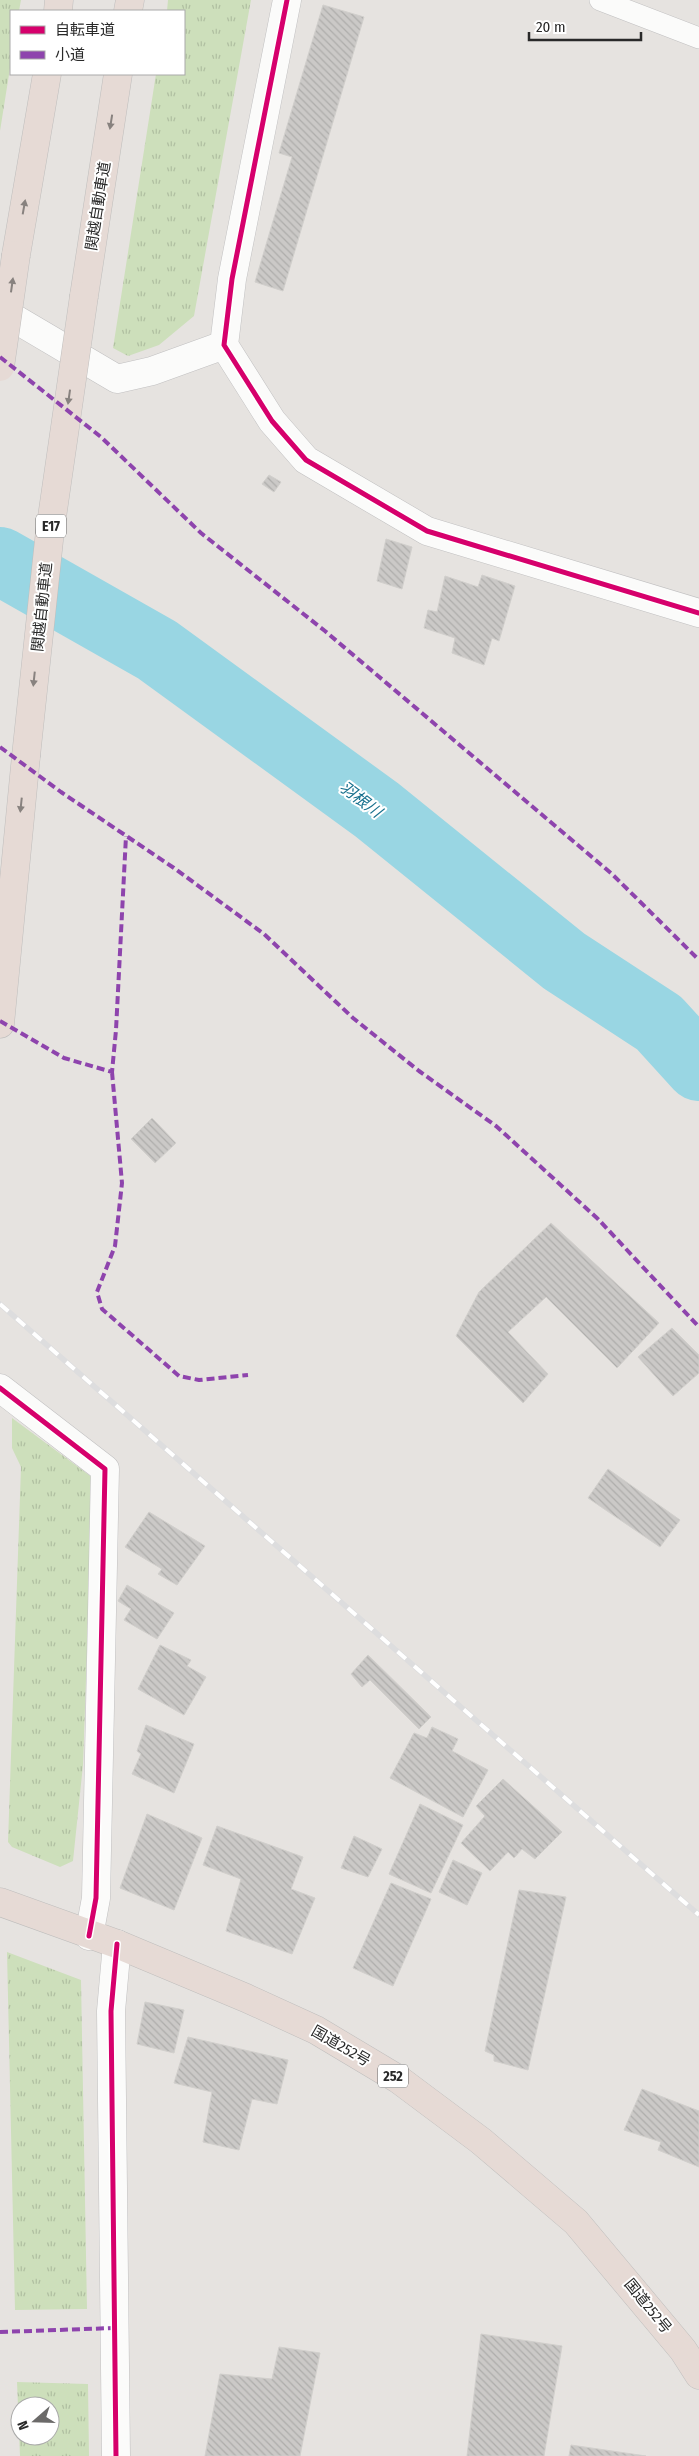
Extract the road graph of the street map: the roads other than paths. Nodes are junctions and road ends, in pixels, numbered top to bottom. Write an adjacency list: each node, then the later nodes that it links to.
1 (287, 0): 7 (street)
2 (600, 0): 3 (lane)
3 (699, 38)
4 (47, 75): 8 (highway, one-way to 4, bridge)
5 (118, 75): 10 (highway, 関越自動車道 / E17, one-way to 10, bridge)
6 (0, 310): 7 (street)
7 (224, 346): 9 (street)
8 (0, 368)
9 (699, 613)
10 (0, 1024)
11 (0, 1388): 13 (street)
12 (0, 1902): 13 (highway, 国道252号 / 252)
13 (89, 1936): 14 (highway, 国道252号 / 252)
14 (117, 1944): 15 (highway, 国道252号 / 252); 16 (street)
15 (699, 2375)
16 (116, 2456)

